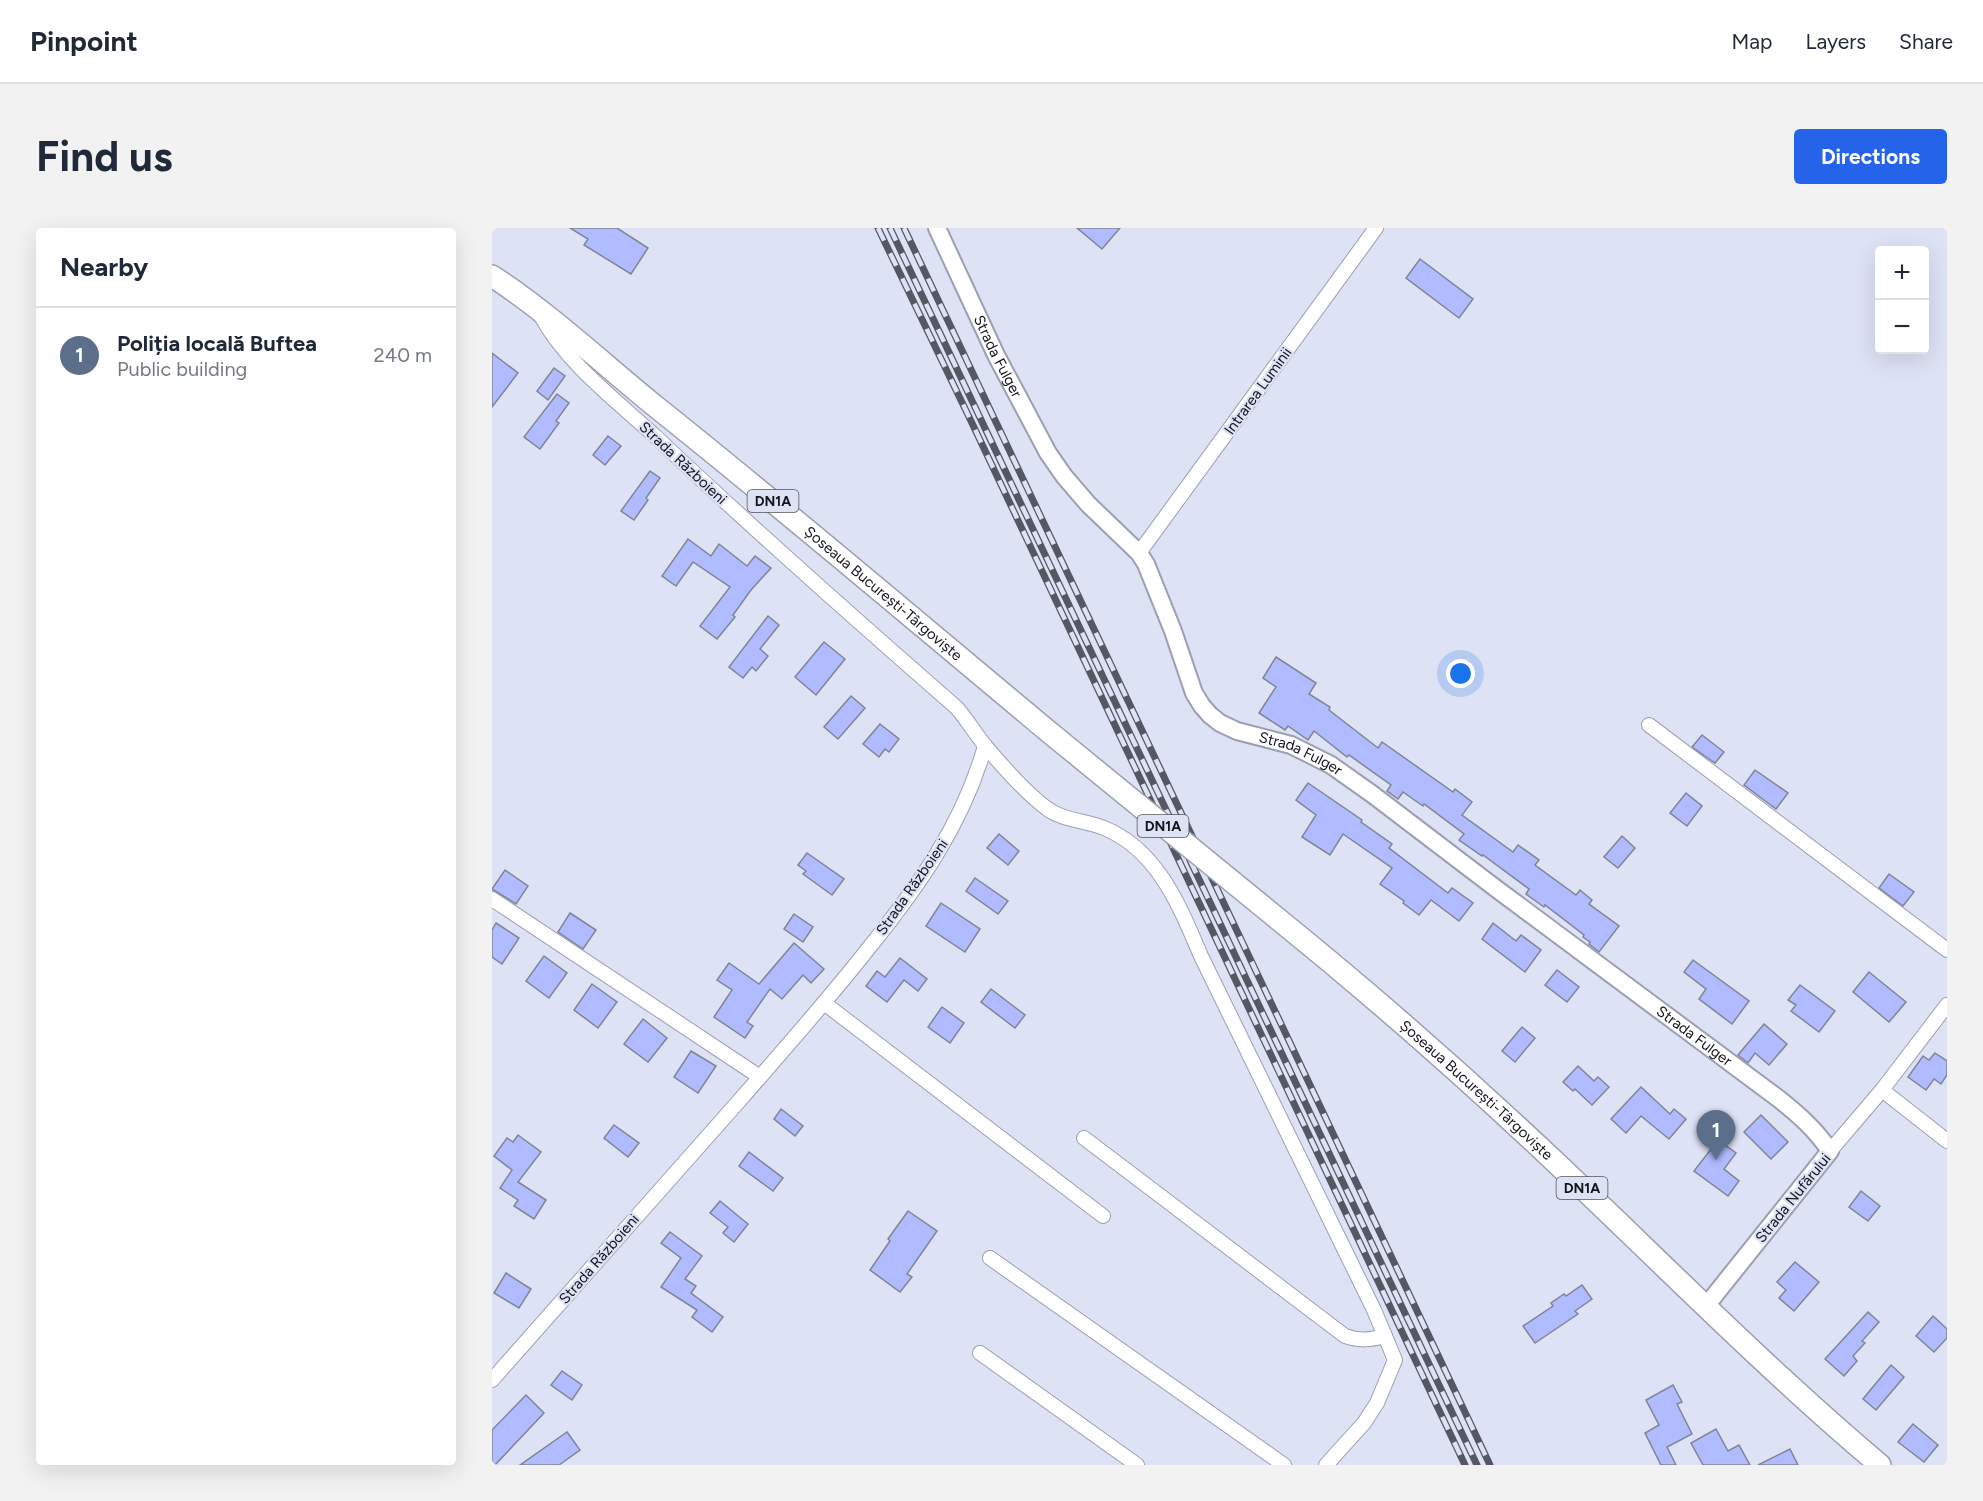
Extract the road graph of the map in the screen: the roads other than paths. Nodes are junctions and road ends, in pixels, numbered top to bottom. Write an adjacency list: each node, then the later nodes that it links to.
1 (937, 228): 5 (street, Strada Fulger)
2 (1376, 228): 5 (street, Intrarea Luminii)
3 (492, 276): 4 (main road, Șoseaua București-Târgoviște / DN1A)
4 (536, 307): 7 (street, Strada Războieni); 19 (main road, Șoseaua București-Târgoviște / DN1A, bridge)
5 (1139, 553): 16 (street, Strada Fulger)
6 (1649, 725): 9 (street)
7 (986, 746): 10 (street, Strada Războieni); 20 (street)
8 (492, 899): 12 (street)
9 (1947, 950)
10 (824, 1003): 12 (street, Strada Războieni); 17 (street)
11 (1947, 1005): 13 (street, Strada Nufărului)
12 (760, 1077): 22 (street, Strada Războieni)
13 (1882, 1090): 15 (street); 16 (street, Strada Nufărului)
14 (1084, 1138): 20 (street)
15 (1947, 1141)
16 (1830, 1151): 19 (street, Strada Nufărului)
17 (1103, 1216)
18 (990, 1258): 24 (street)
19 (1706, 1306): 26 (main road, Șoseaua București-Târgoviște / DN1A)
20 (1385, 1336): 25 (street)
21 (980, 1353): 23 (street)
22 (492, 1380)
23 (1137, 1465)
24 (1284, 1465)
25 (1326, 1465)
26 (1880, 1465)

